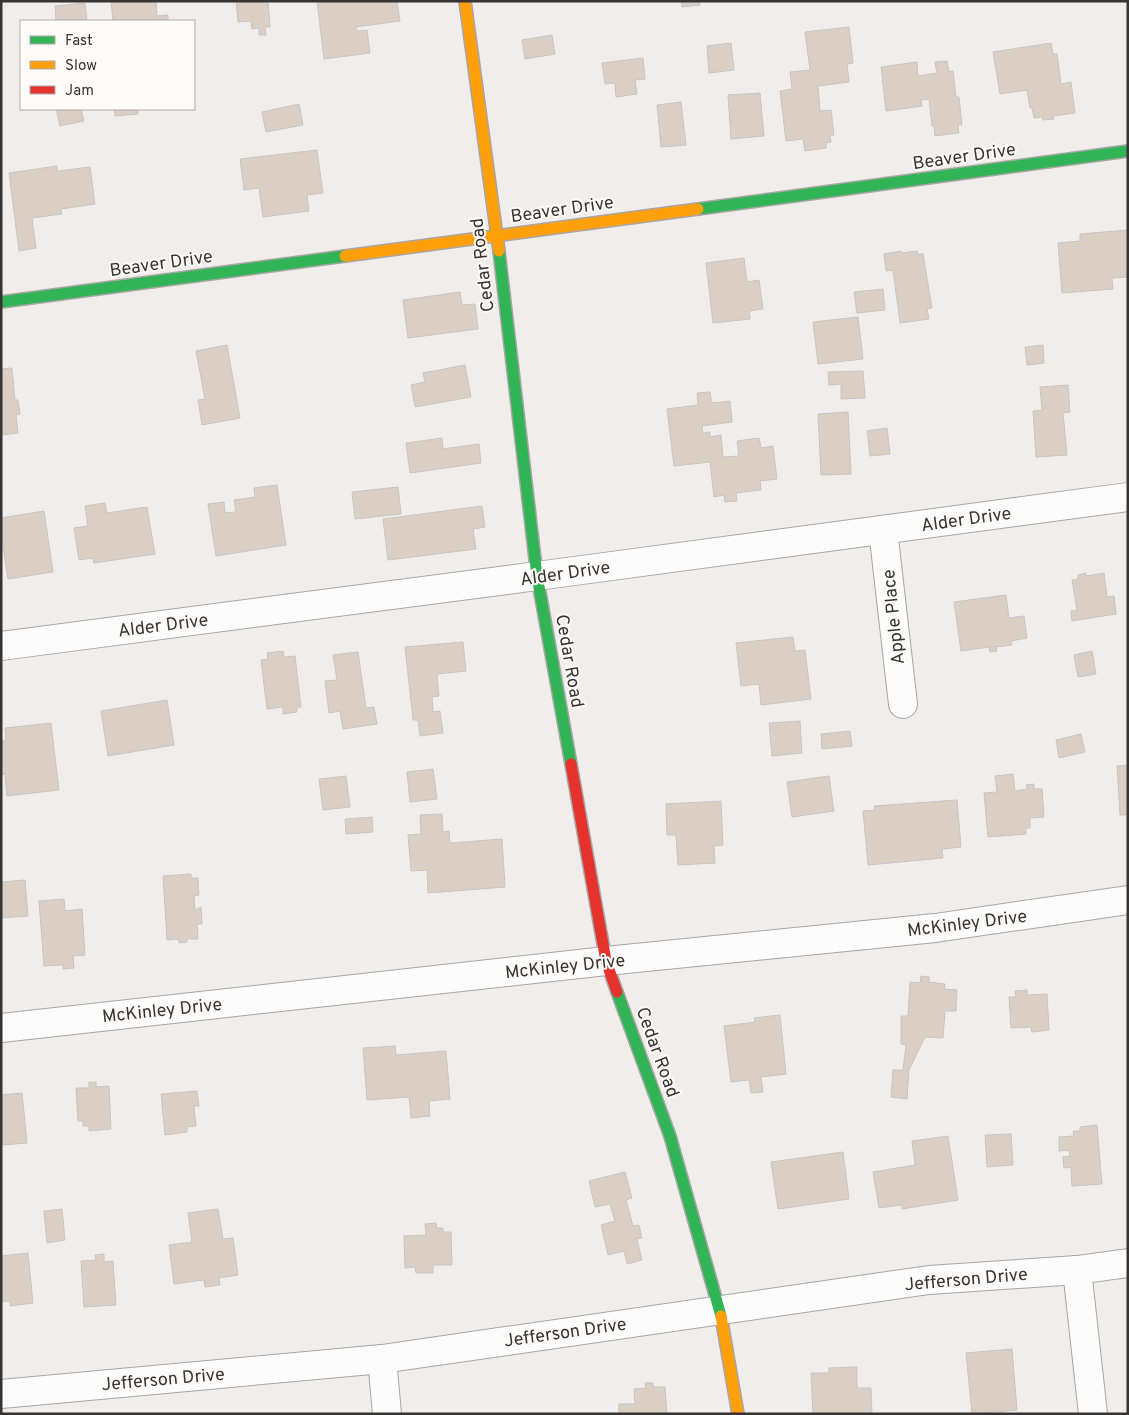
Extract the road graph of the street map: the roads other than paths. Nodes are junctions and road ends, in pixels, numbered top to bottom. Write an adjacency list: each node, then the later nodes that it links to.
1 (465, 1): 3 (street, Cedar Road)
2 (1128, 151): 3 (street, Beaver Drive)
3 (497, 236): 4 (street, Beaver Drive); 7 (street, Cedar Road)
4 (1, 302)
5 (1128, 497): 6 (street, Alder Drive)
6 (883, 530): 7 (street, Alder Drive); 9 (street, Apple Place)
7 (537, 576): 8 (street, Alder Drive); 11 (street, Cedar Road)
8 (1, 646)
9 (903, 704)
10 (1128, 900): 11 (street, McKinley Drive)
11 (606, 961): 12 (street, McKinley Drive); 15 (street, Cedar Road)
12 (1, 1028)
13 (1128, 1263): 14 (street, Jefferson Drive)
14 (1077, 1270): 15 (street, Jefferson Drive); 21 (street)
15 (720, 1310): 16 (street, Jefferson Drive); 20 (street, Cedar Road)
16 (382, 1359): 18 (street, Jefferson Drive); 19 (street)
17 (1, 1394): 18 (street, Jefferson Drive)
18 (30, 1403)
19 (387, 1414)
20 (738, 1414)
21 (1093, 1414)

